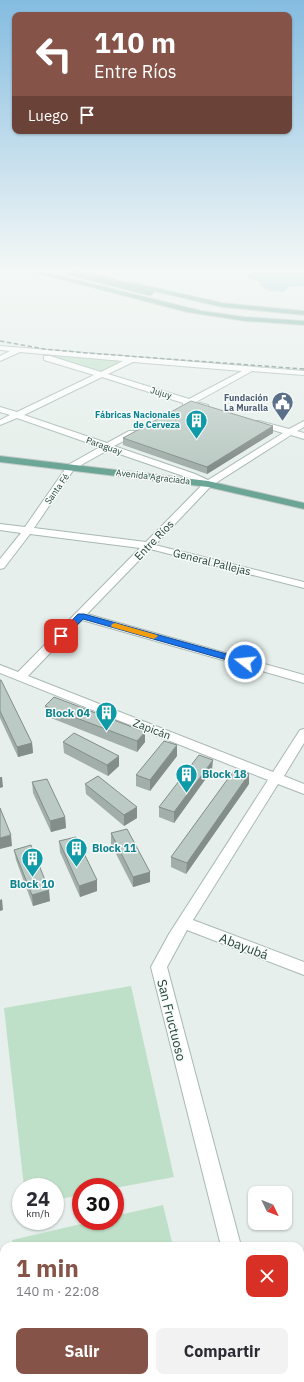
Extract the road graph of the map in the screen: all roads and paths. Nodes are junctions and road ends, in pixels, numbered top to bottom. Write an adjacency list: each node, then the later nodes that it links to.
1 (0, 348): 2 (street)
2 (19, 350): 3 (street); 4 (street); 8 (street, Jujuy)
3 (0, 359)
4 (132, 360): 6 (street); 8 (street)
5 (256, 362): 6 (street)
6 (250, 370): 7 (street); 9 (street)
7 (304, 373)
8 (101, 375): 9 (street, Jujuy); 13 (street)
9 (190, 402): 11 (street, Jujuy); 12 (street)
10 (0, 409): 13 (street, Paraguay)
11 (213, 409)
12 (176, 410)
13 (17, 415): 15 (street); 20 (street, Paraguay)
14 (251, 421): 18 (street)
15 (0, 423)
16 (304, 423): 18 (street, Entre Ríos)
17 (137, 431): 20 (street, Santa Fé)
18 (289, 433): 19 (street); 23 (street, Entre Ríos)
19 (304, 436)
20 (107, 447): 22 (street, Santa Fé); 23 (street, Paraguay)
21 (0, 459): 22 (main road, Avenida Agraciada)
22 (71, 467): 23 (main road, Avenida Agraciada); 26 (street, Santa Fé)
23 (208, 484): 24 (main road, Avenida Agraciada); 27 (street, Entre Ríos)
24 (304, 506)
25 (0, 527): 26 (street, General Pallejas)
26 (27, 531): 27 (street, General Pallejas); 28 (street, Santa Fé)
27 (149, 546): 29 (street, General Pallejas); 30 (street, Entre Ríos)
28 (0, 566)
29 (304, 585)
30 (81, 616): 32 (street, Entre Ríos); 33 (street)
31 (0, 669): 32 (street, Zapicán)
32 (20, 677): 35 (street, Zapicán)
33 (304, 679)
34 (304, 734): 35 (street, San Fructuoso)
35 (277, 777): 36 (street, Zapicán); 37 (street, San Fructuoso)
36 (304, 789)
37 (184, 923): 38 (street, Abayubá); 39 (street, San Fructuoso)
38 (304, 969)
39 (230, 1242)

